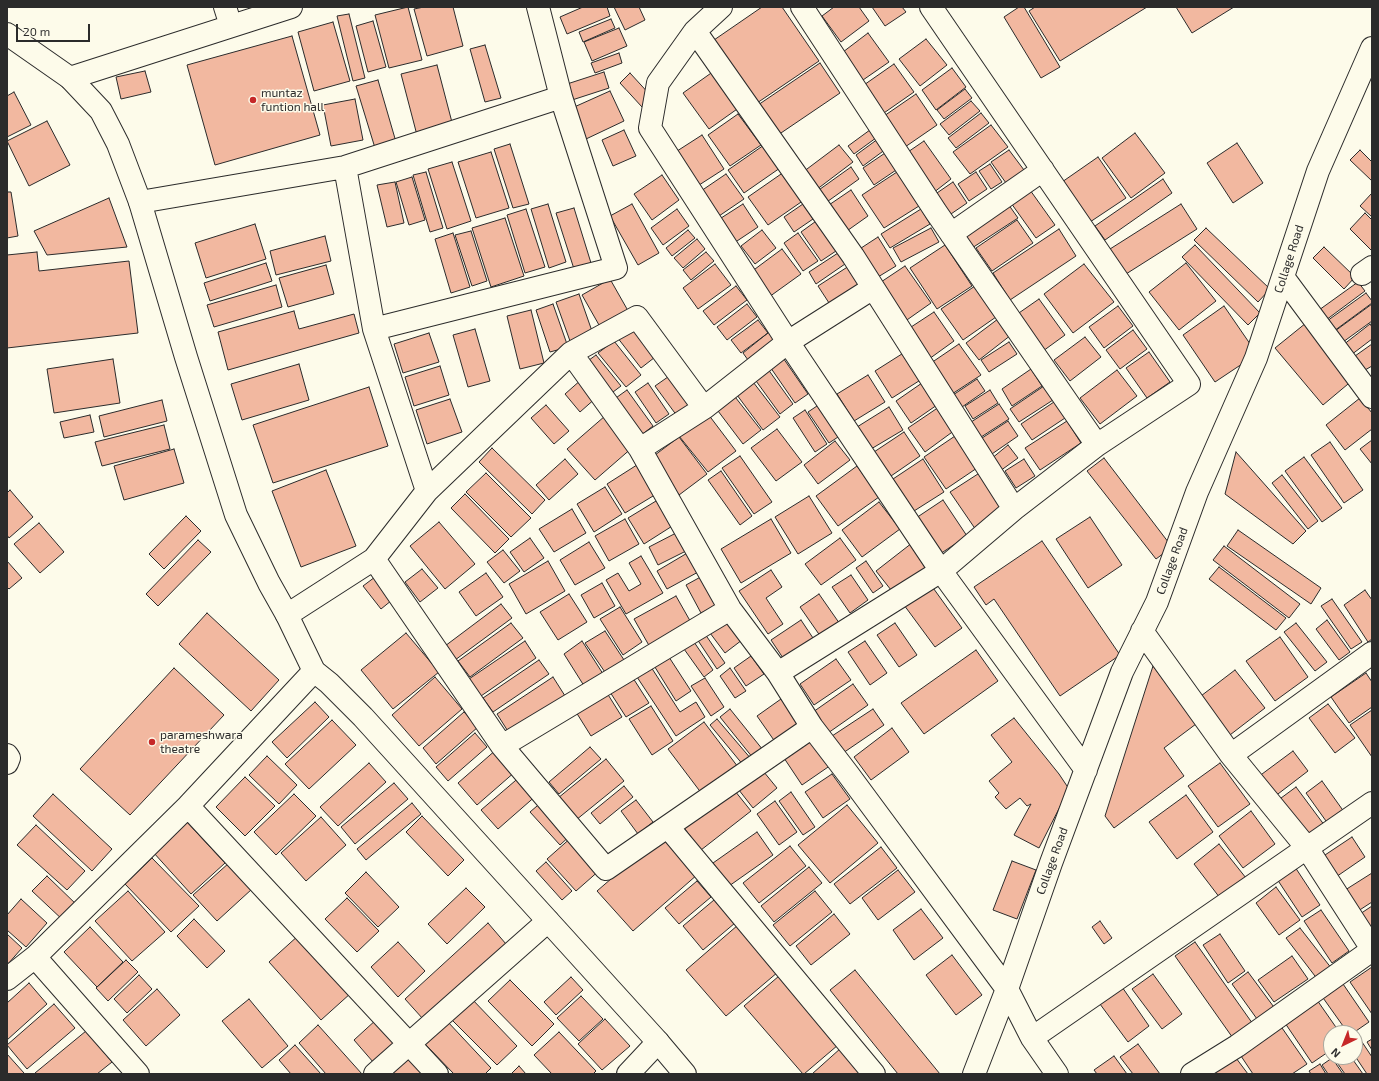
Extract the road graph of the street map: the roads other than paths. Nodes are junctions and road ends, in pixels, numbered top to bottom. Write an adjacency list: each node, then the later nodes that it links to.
1 (291, 7): 6 (street)
2 (538, 7): 11 (street)
3 (721, 7): 7 (street)
4 (802, 7): 15 (street)
5 (931, 7): 13 (street)
6 (228, 17): 10 (street)
7 (695, 31): 17 (street); 19 (street)
8 (7, 34): 10 (street)
9 (1372, 48): 16 (street, Collage Road)
10 (70, 78): 14 (street)
11 (561, 97): 12 (street); 18 (street)
12 (345, 167): 14 (street); 18 (street)
13 (1043, 170): 15 (street); 23 (street)
14 (140, 202): 30 (street)
15 (951, 234): 23 (street)
16 (1283, 277): 21 (street); 31 (street, Collage Road)
17 (873, 288): 19 (street); 26 (street)
18 (374, 329): 25 (street)
19 (788, 342): 22 (street); 28 (street)
20 (571, 353): 22 (street); 24 (street); 25 (street)
21 (1372, 397)
22 (704, 408): 24 (street)
23 (1097, 445): 26 (street)
24 (640, 449): 29 (street)
25 (427, 491): 27 (street)
26 (1014, 509): 28 (street)
27 (374, 559): 30 (street); 36 (street)
28 (941, 571): 34 (street); 38 (street)
29 (730, 609): 34 (street); 36 (street)
30 (287, 615): 33 (street)
31 (1142, 630): 37 (street); 38 (street, Collage Road)
32 (1372, 653): 37 (street)
33 (314, 671): 40 (street); 43 (street)
34 (778, 673): 35 (street)
35 (812, 727): 41 (street); 47 (street)
36 (502, 746): 41 (street)
37 (1231, 755): 42 (street)
38 (1086, 770): 47 (street, Collage Road)
39 (1372, 803): 42 (street)
40 (188, 806): 45 (street); 50 (street)
41 (668, 827): 56 (street)
42 (1307, 848): 44 (street); 48 (street)
43 (548, 921): 49 (street); 50 (street)
44 (1372, 950): 59 (street)
45 (34, 957): 46 (street); 51 (street)
46 (7, 979)
47 (1007, 989): 48 (street); 57 (street, Collage Road)
48 (1032, 1038): 58 (street)
49 (658, 1042): 54 (street); 55 (street)
50 (409, 1044): 52 (street); 53 (street)
51 (138, 1074)
52 (375, 1074)
53 (437, 1074)
54 (628, 1074)
55 (685, 1074)
56 (874, 1074)
57 (974, 1074)
58 (1057, 1074)
59 (1192, 1074)

